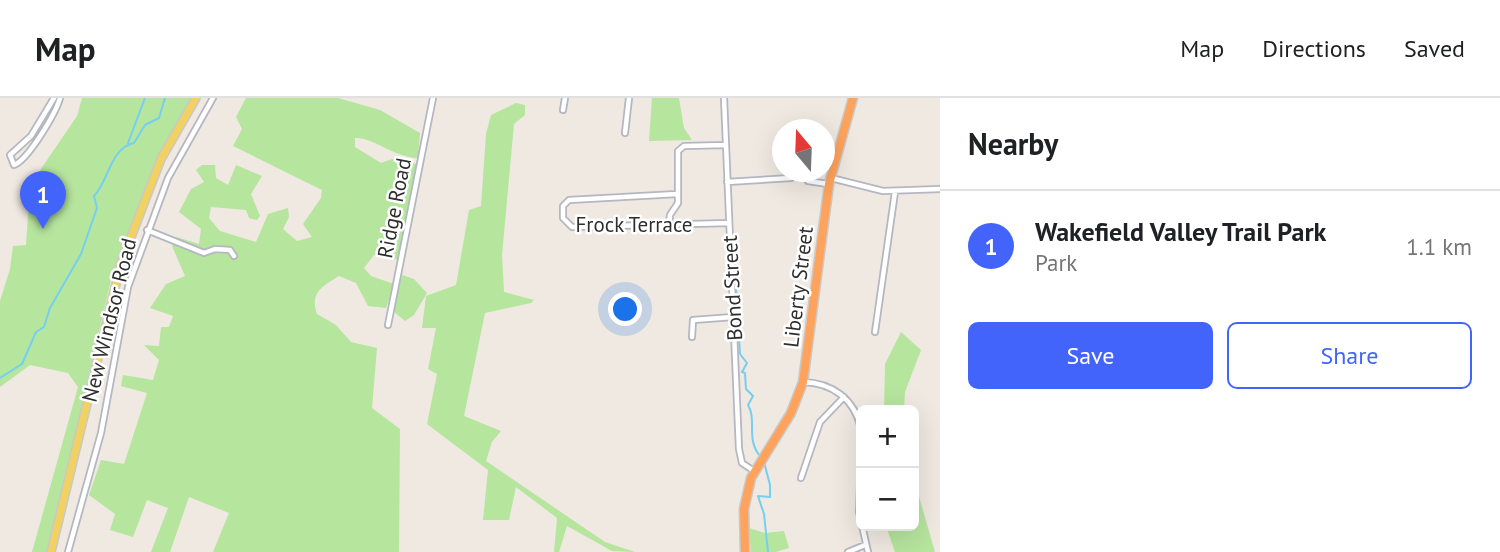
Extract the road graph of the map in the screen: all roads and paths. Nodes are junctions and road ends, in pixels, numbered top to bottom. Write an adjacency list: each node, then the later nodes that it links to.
1 (54, 98): 2 (street)
2 (60, 98)
3 (196, 98): 36 (main road, New Windsor Road)
4 (213, 98): 23 (street)
5 (433, 98): 26 (street, Ridge Road)
6 (565, 98): 10 (street)
7 (629, 98): 11 (street)
8 (724, 98): 12 (street, Bond Street)
9 (853, 98): 13 (highway, Liberty Street)
10 (563, 110)
11 (625, 133)
12 (726, 145): 15 (street, Bond Street); 20 (street)
13 (835, 163)
14 (772, 179): 15 (street)
15 (727, 182): 21 (street, Bond Street)
16 (830, 182): 29 (highway, Liberty Street)
17 (835, 182): 19 (street)
18 (940, 189): 19 (street)
19 (895, 192): 27 (street)
20 (677, 194): 22 (street); 22 (street, Frock Terrace)
21 (729, 223): 22 (street, Frock Terrace); 25 (street, Bond Street)
22 (668, 224)
23 (147, 230): 24 (street); 37 (street)
24 (234, 256)
25 (733, 317): 28 (street); 33 (street, Bond Street)
26 (388, 325)
27 (875, 332)
28 (692, 337)
29 (803, 382): 30 (street); 33 (highway, Liberty Street)
30 (845, 397): 31 (street); 34 (street)
31 (856, 412)
32 (861, 468): 35 (street)
33 (754, 471): 38 (highway)
34 (801, 478)
35 (865, 545): 39 (street); 40 (street)
36 (51, 552)
37 (68, 552)
38 (745, 552)
39 (848, 552)
40 (868, 552)

